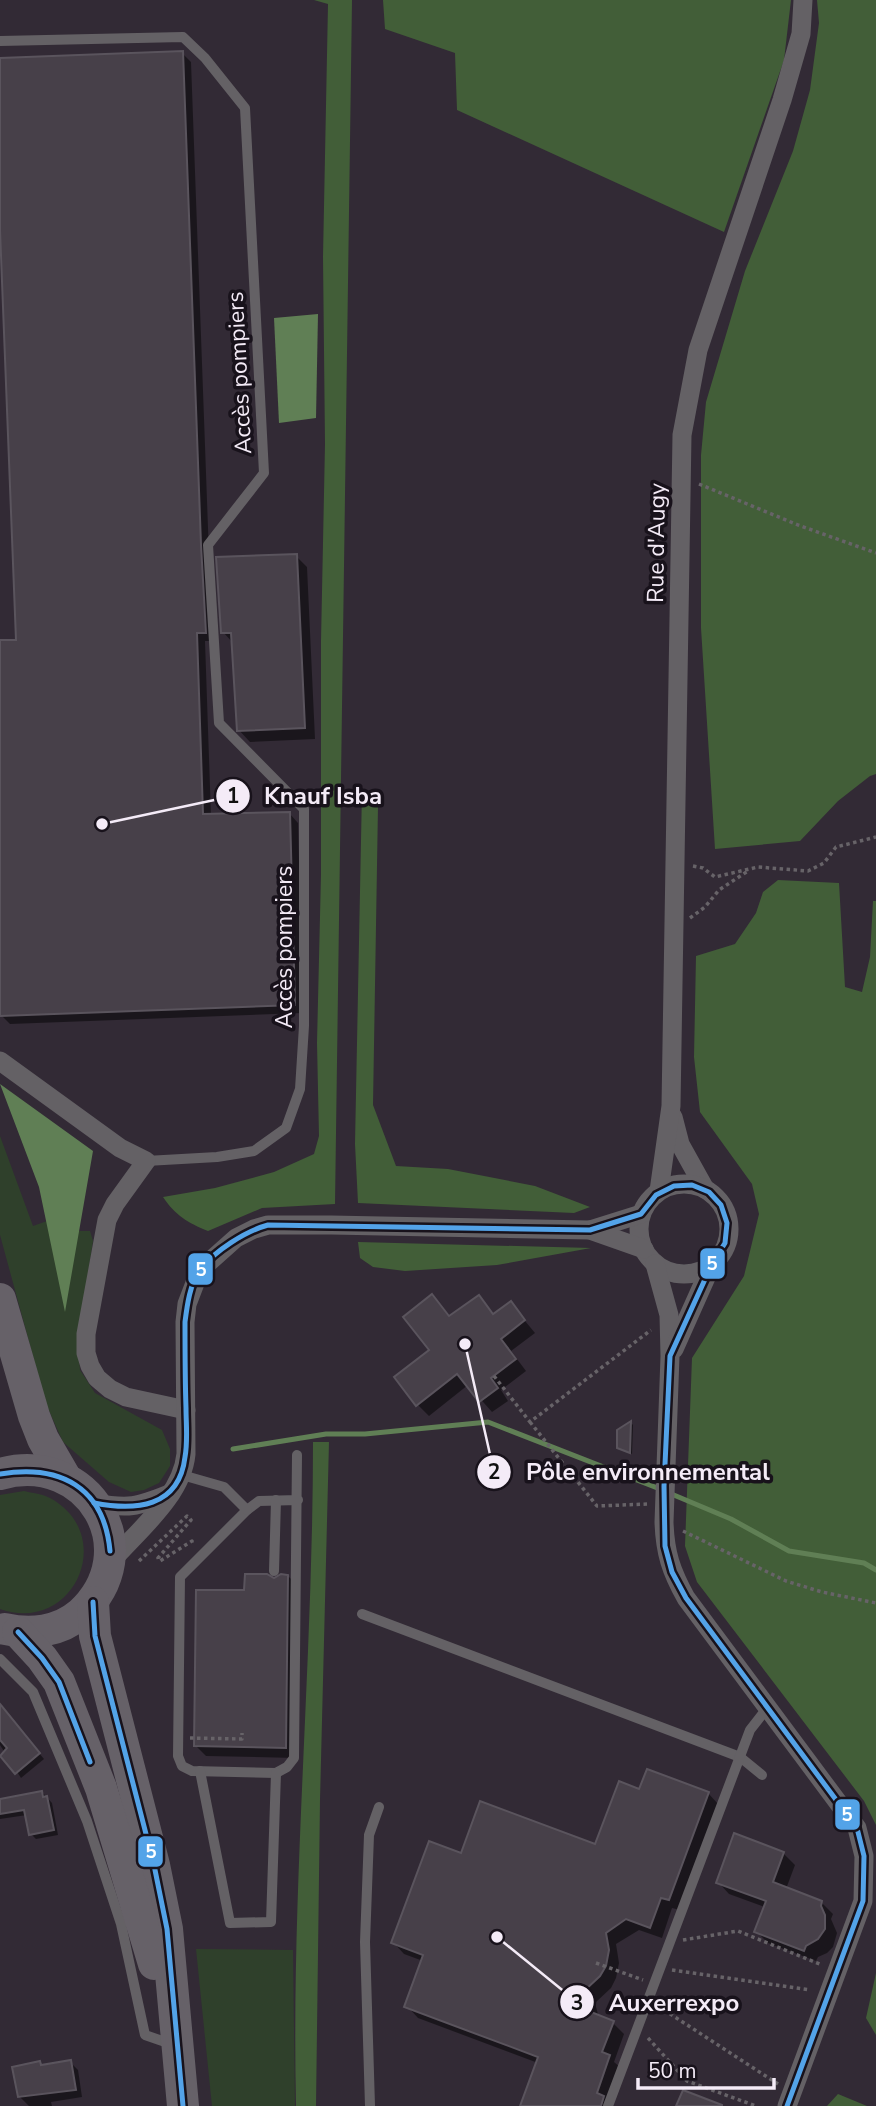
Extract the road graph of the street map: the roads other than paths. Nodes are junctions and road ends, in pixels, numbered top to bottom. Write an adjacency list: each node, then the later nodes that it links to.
1 (803, 0): 4 (street, Rue d'Augy)
2 (0, 41): 5 (lane, Accès pompiers)
3 (0, 1061): 5 (street)
4 (671, 1106): 6 (street, Rue d'Augy); 7 (street, Rue d'Augy)
5 (146, 1161): 14 (street)
6 (705, 1189): 7 (street); 11 (street)
7 (659, 1191): 8 (street)
8 (641, 1214): 9 (street); 10 (street)
9 (590, 1230): 10 (street); 14 (street)
10 (649, 1256): 11 (street); 13 (street)
11 (712, 1264): 13 (street)
12 (0, 1299): 18 (main road)
13 (670, 1356): 30 (street)
14 (186, 1410): 17 (street)
15 (297, 1455): 21 (lane)
16 (0, 1474): 18 (main road)
17 (182, 1475): 19 (street); 23 (lane)
18 (65, 1477): 22 (main road)
19 (169, 1494): 22 (street); 24 (street)
20 (275, 1500): 21 (lane); 23 (lane); 25 (lane)
21 (298, 1500): 33 (lane)
22 (94, 1503): 24 (main road)
23 (247, 1510): 32 (lane)
24 (121, 1566): 26 (main road)
25 (274, 1571)
26 (93, 1602): 28 (main road); 36 (main road)
27 (362, 1614): 31 (lane)
28 (9, 1630): 36 (main road)
29 (0, 1659): 36 (lane)
30 (769, 1707): 31 (lane); 37 (street)
31 (740, 1757): 34 (lane); 40 (lane)
32 (200, 1771): 33 (lane); 33 (lane)
33 (276, 1773)
34 (761, 1776)
35 (379, 1807): 39 (lane)
36 (177, 2059): 38 (main road)
37 (790, 2099)
38 (183, 2106)
39 (370, 2106)
40 (608, 2106)

